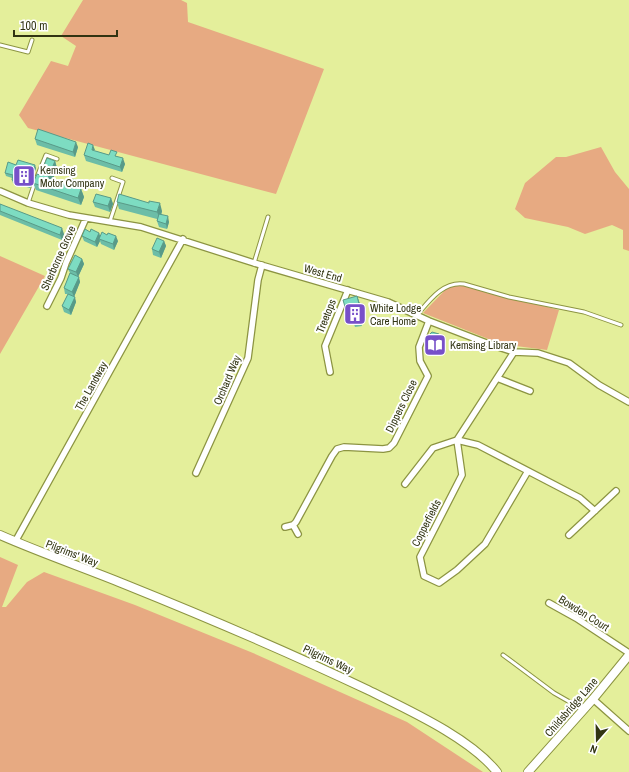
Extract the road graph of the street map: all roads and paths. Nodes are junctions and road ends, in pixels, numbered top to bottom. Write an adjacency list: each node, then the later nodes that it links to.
1 (32, 40): 2 (lane)
2 (0, 45)
3 (57, 159): 6 (lane)
4 (112, 178): 9 (lane)
5 (0, 192): 6 (street, West End)
6 (28, 203): 8 (street, West End)
7 (268, 217): 11 (lane)
8 (86, 218): 9 (street, West End); 14 (street, Sherborne Grove)
9 (110, 221): 10 (street, West End)
10 (183, 239): 11 (street, West End); 34 (street, The Landway)
11 (254, 263): 12 (street, West End)
12 (262, 265): 13 (street, West End); 25 (street, Orchard Way)
13 (348, 290): 15 (street, West End); 19 (street, Treetops)
14 (47, 306)
15 (417, 315): 16 (street, West End); 17 (lane)
16 (429, 321): 18 (street, West End); 29 (street, Dippers Close)
17 (621, 326)
18 (514, 352): 20 (street); 22 (street, West End)
19 (330, 372)
20 (497, 378): 21 (street); 23 (street)
21 (530, 391)
22 (629, 402)
23 (457, 440): 24 (street); 24 (street, Copperfields); 26 (street)
24 (528, 471): 28 (street)
25 (196, 473)
26 (405, 484)
27 (616, 491): 28 (street)
28 (595, 511): 33 (street)
29 (293, 525): 30 (street); 31 (street)
30 (285, 527)
31 (298, 534)
32 (0, 535): 34 (street, Pilgrims' Way)
33 (569, 535)
34 (15, 542): 35 (street, Pilgrims' Way)
35 (136, 589): 42 (street, Pilgrims Way)
36 (549, 603): 37 (street, Bowden Court)
37 (629, 654): 39 (street, Childsbridge Lane)
38 (503, 655): 40 (lane)
39 (593, 699): 40 (street, Childsbridge Lane); 41 (street)
40 (583, 709): 43 (street, Childsbridge Lane)
41 (629, 731)
42 (497, 772)
43 (528, 772)

